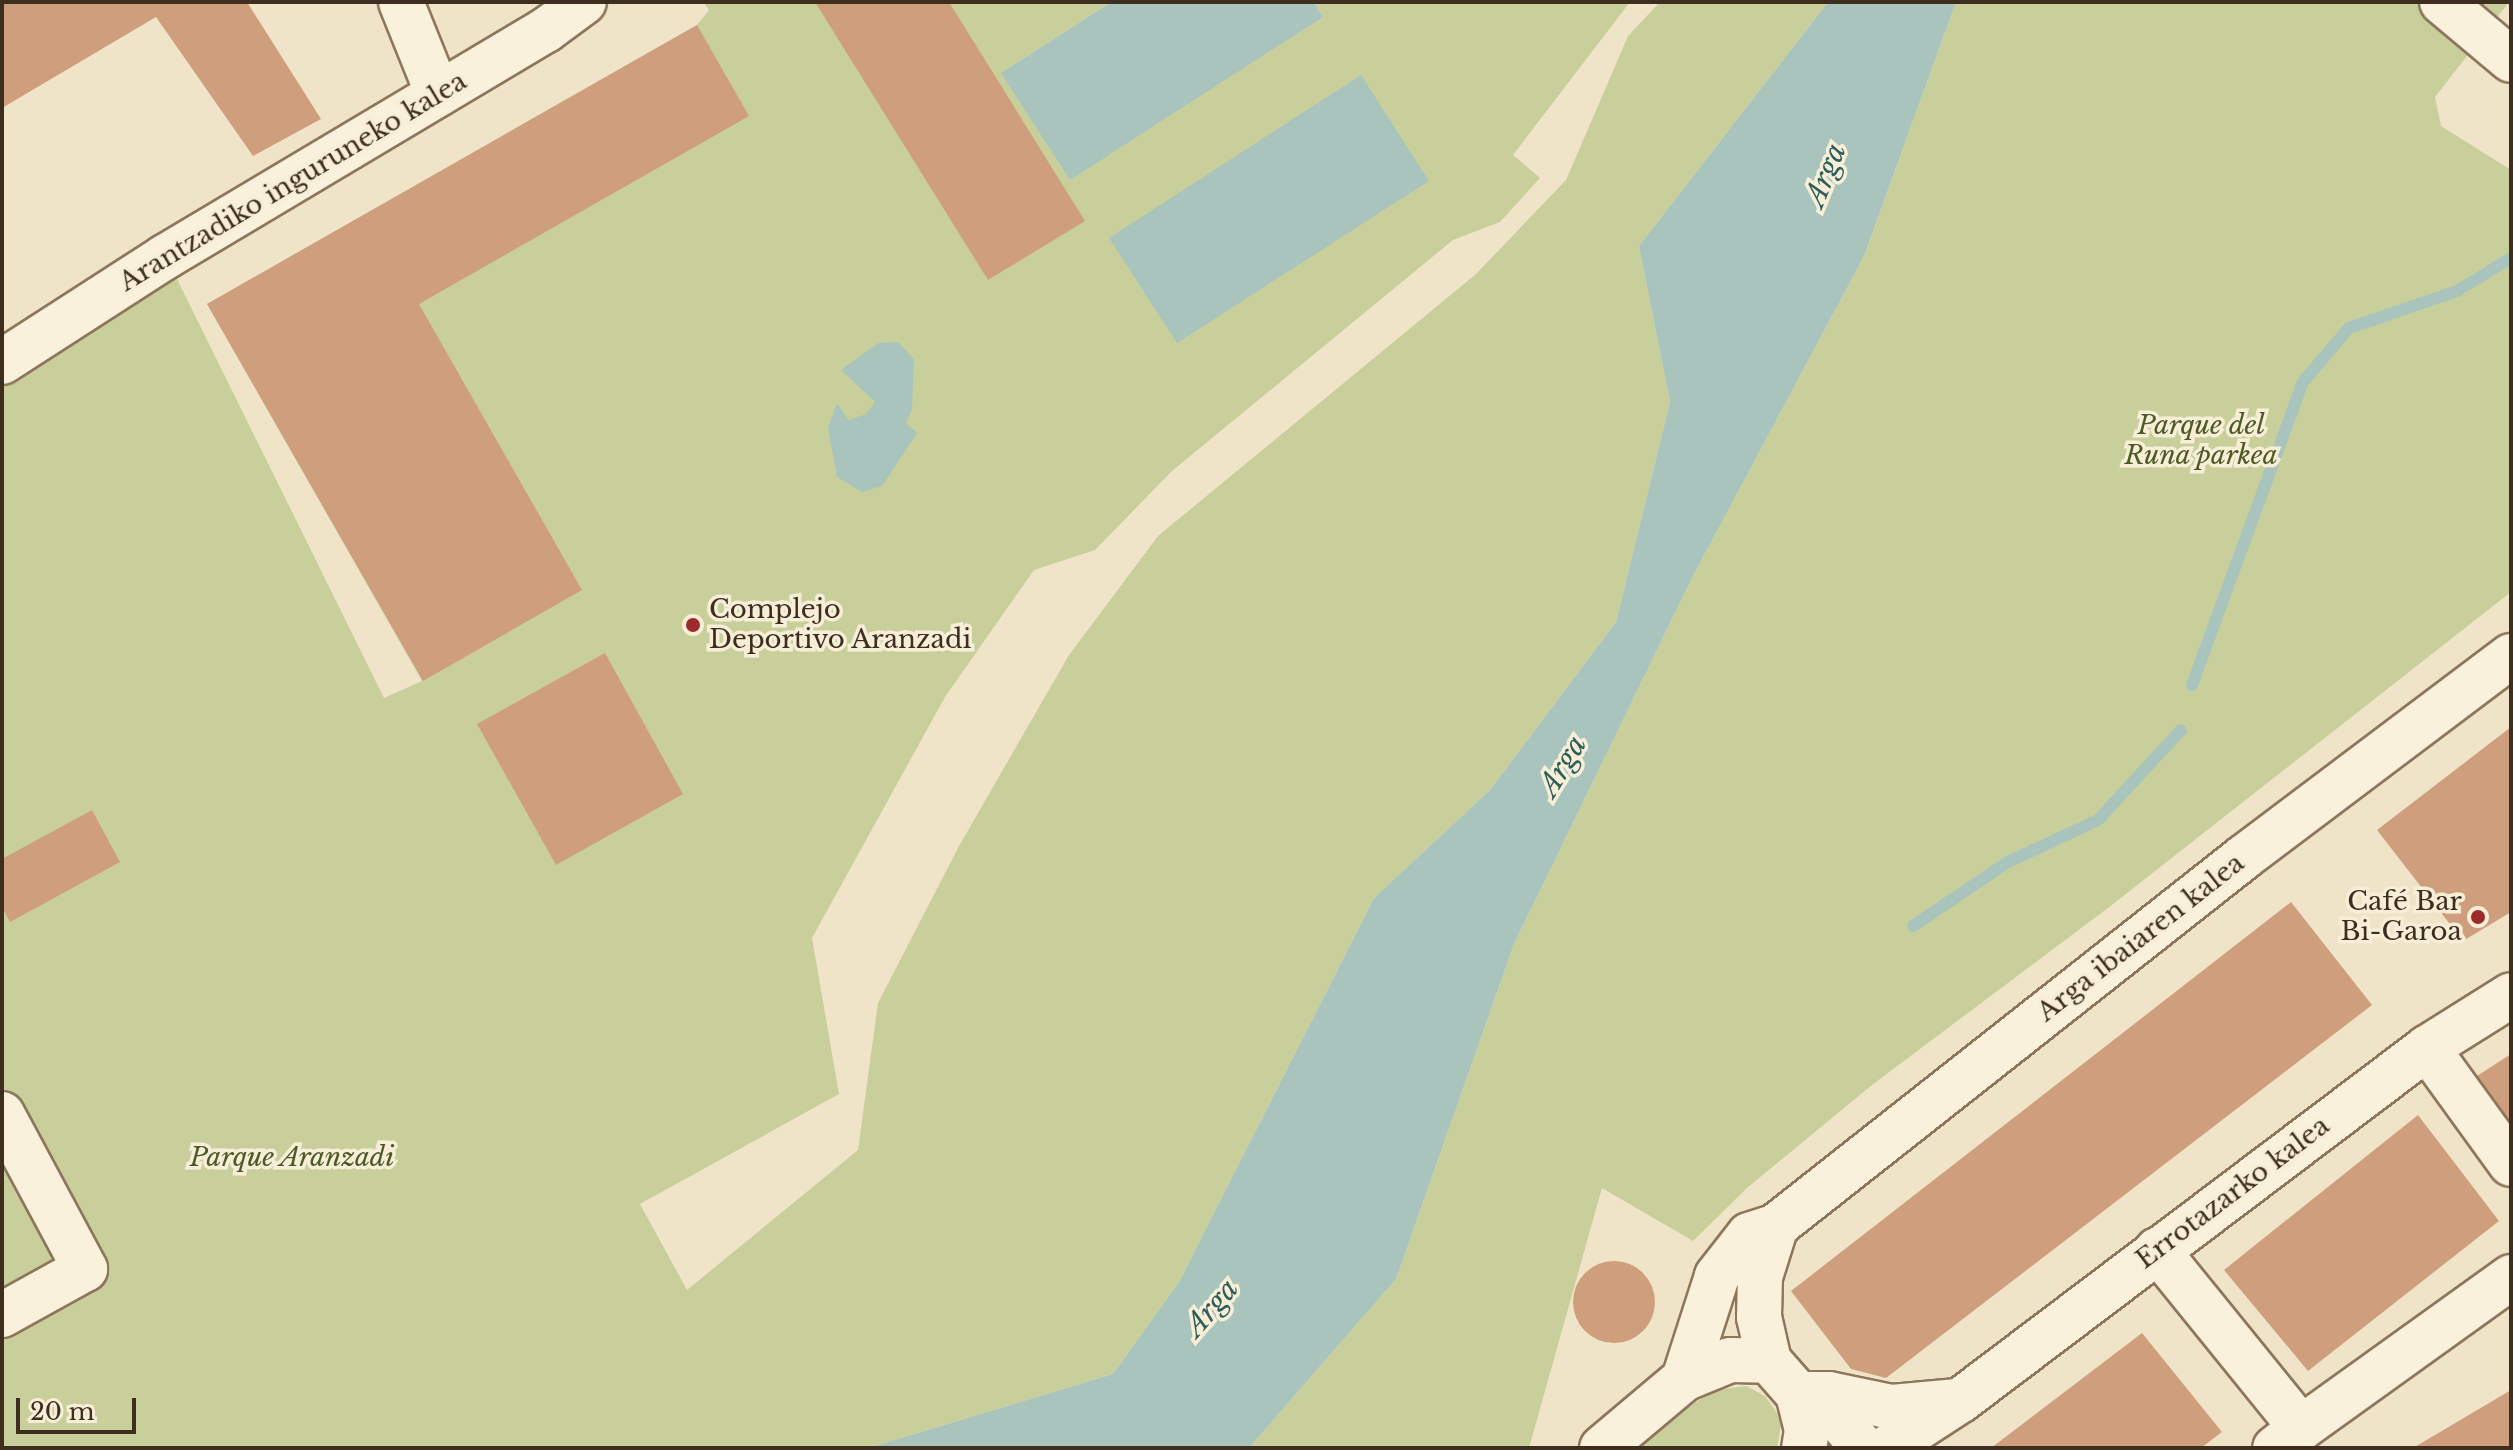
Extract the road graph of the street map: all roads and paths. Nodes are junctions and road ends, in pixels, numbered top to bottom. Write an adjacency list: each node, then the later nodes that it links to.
1 (401, 2): 5 (street)
2 (584, 2): 5 (street, Arantzadiko inguruneko kalea)
3 (2442, 2): 4 (street)
4 (2511, 60)
5 (438, 94): 6 (street, Arantzadiko inguruneko kalea)
6 (2, 362)
7 (2511, 656): 12 (street, Arga ibaiaren kalea)
8 (2511, 995): 9 (street, Errotazarko kalea)
9 (2427, 1048): 11 (street); 13 (street, Errotazarko kalea)
10 (2, 1114): 15 (street)
11 (2511, 1164)
12 (1776, 1226): 16 (street); 17 (street, Arga ibaiaren kalea)
13 (2157, 1250): 19 (street, Errotazarko kalea); 20 (street)
14 (2511, 1277): 20 (street)
15 (2, 1315)
16 (1769, 1361): 17 (street); 18 (street)
17 (1684, 1379): 21 (street)
18 (1798, 1394): 19 (street); 22 (street); 23 (street)
19 (1961, 1400): 24 (street, Errotazarko kalea)
20 (2288, 1438)
21 (1602, 1448)
22 (1804, 1448)
23 (1863, 1448)
24 (1887, 1448)

